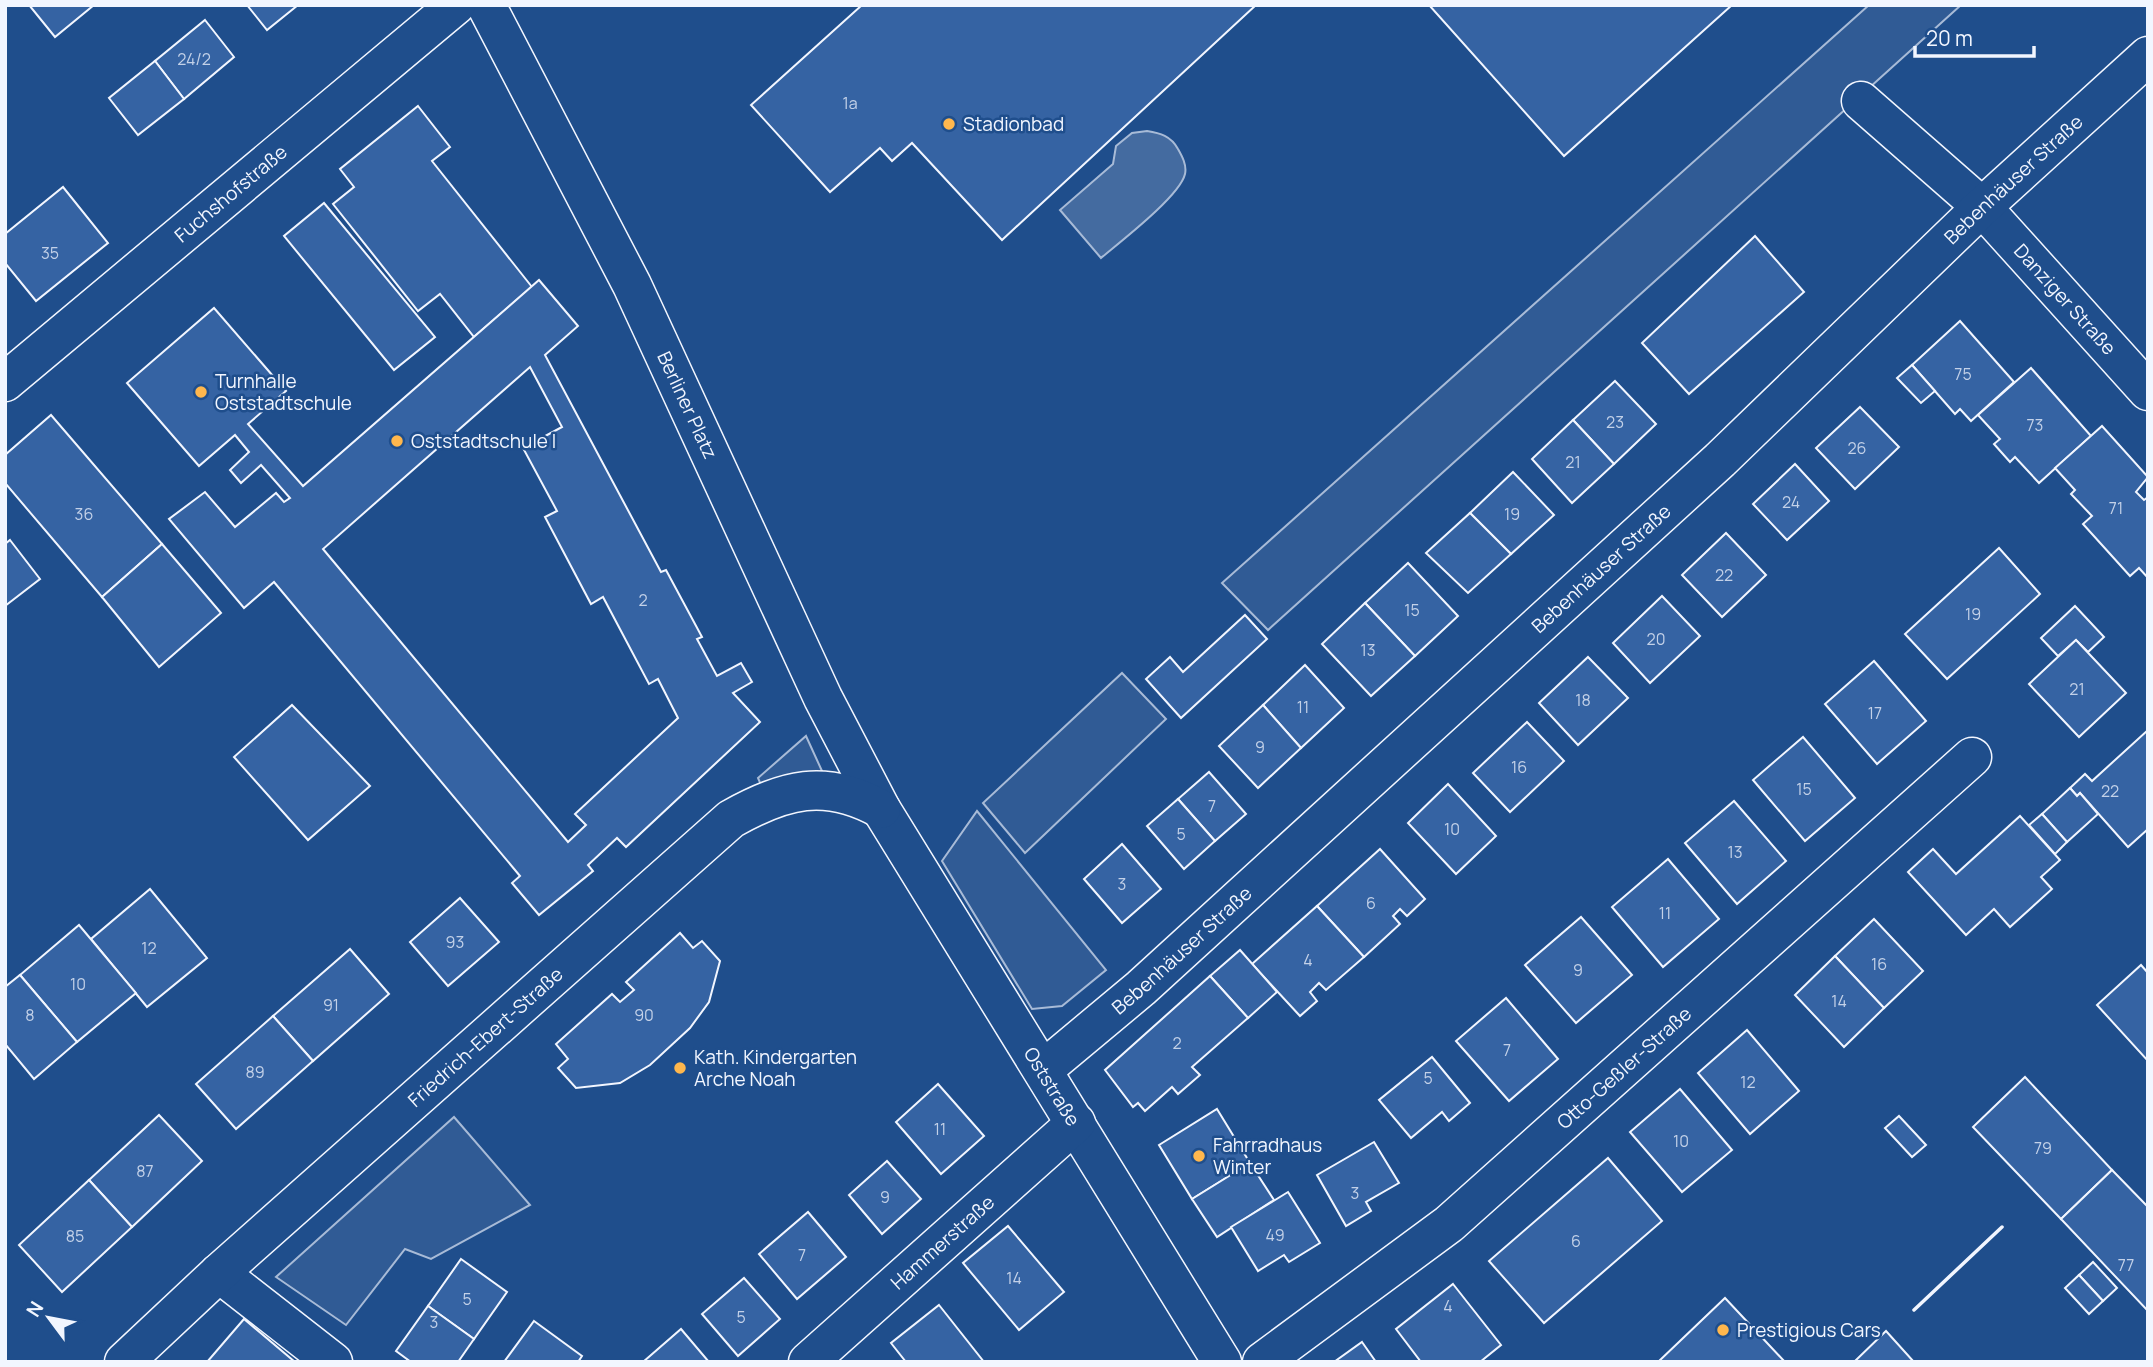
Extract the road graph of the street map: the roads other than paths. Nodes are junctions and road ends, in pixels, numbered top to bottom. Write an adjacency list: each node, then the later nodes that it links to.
1 (456, 5): 6 (street, Fuchshofstraße)
2 (486, 5): 9 (street, Berliner Platz)
3 (2148, 56): 5 (street, Bebenhäuser Straße)
4 (1861, 101): 5 (street, Danziger Straße)
5 (1982, 207): 7 (street, Danziger Straße); 10 (street, Bebenhäuser Straße)
6 (5, 382)
7 (2148, 391)
8 (1972, 757): 17 (street, Otto-Geßler-Straße)
9 (881, 809): 10 (street, Oststraße); 12 (street, Friedrich-Ebert-Straße)
10 (1044, 1069): 11 (street, Oststraße)
11 (1076, 1123): 15 (street, Hammerstraße); 16 (street, Oststraße)
12 (219, 1273): 13 (street, Friedrich-Ebert-Straße); 14 (street)
13 (124, 1362)
14 (333, 1362)
15 (808, 1362)
16 (1222, 1362)
17 (1262, 1362)

